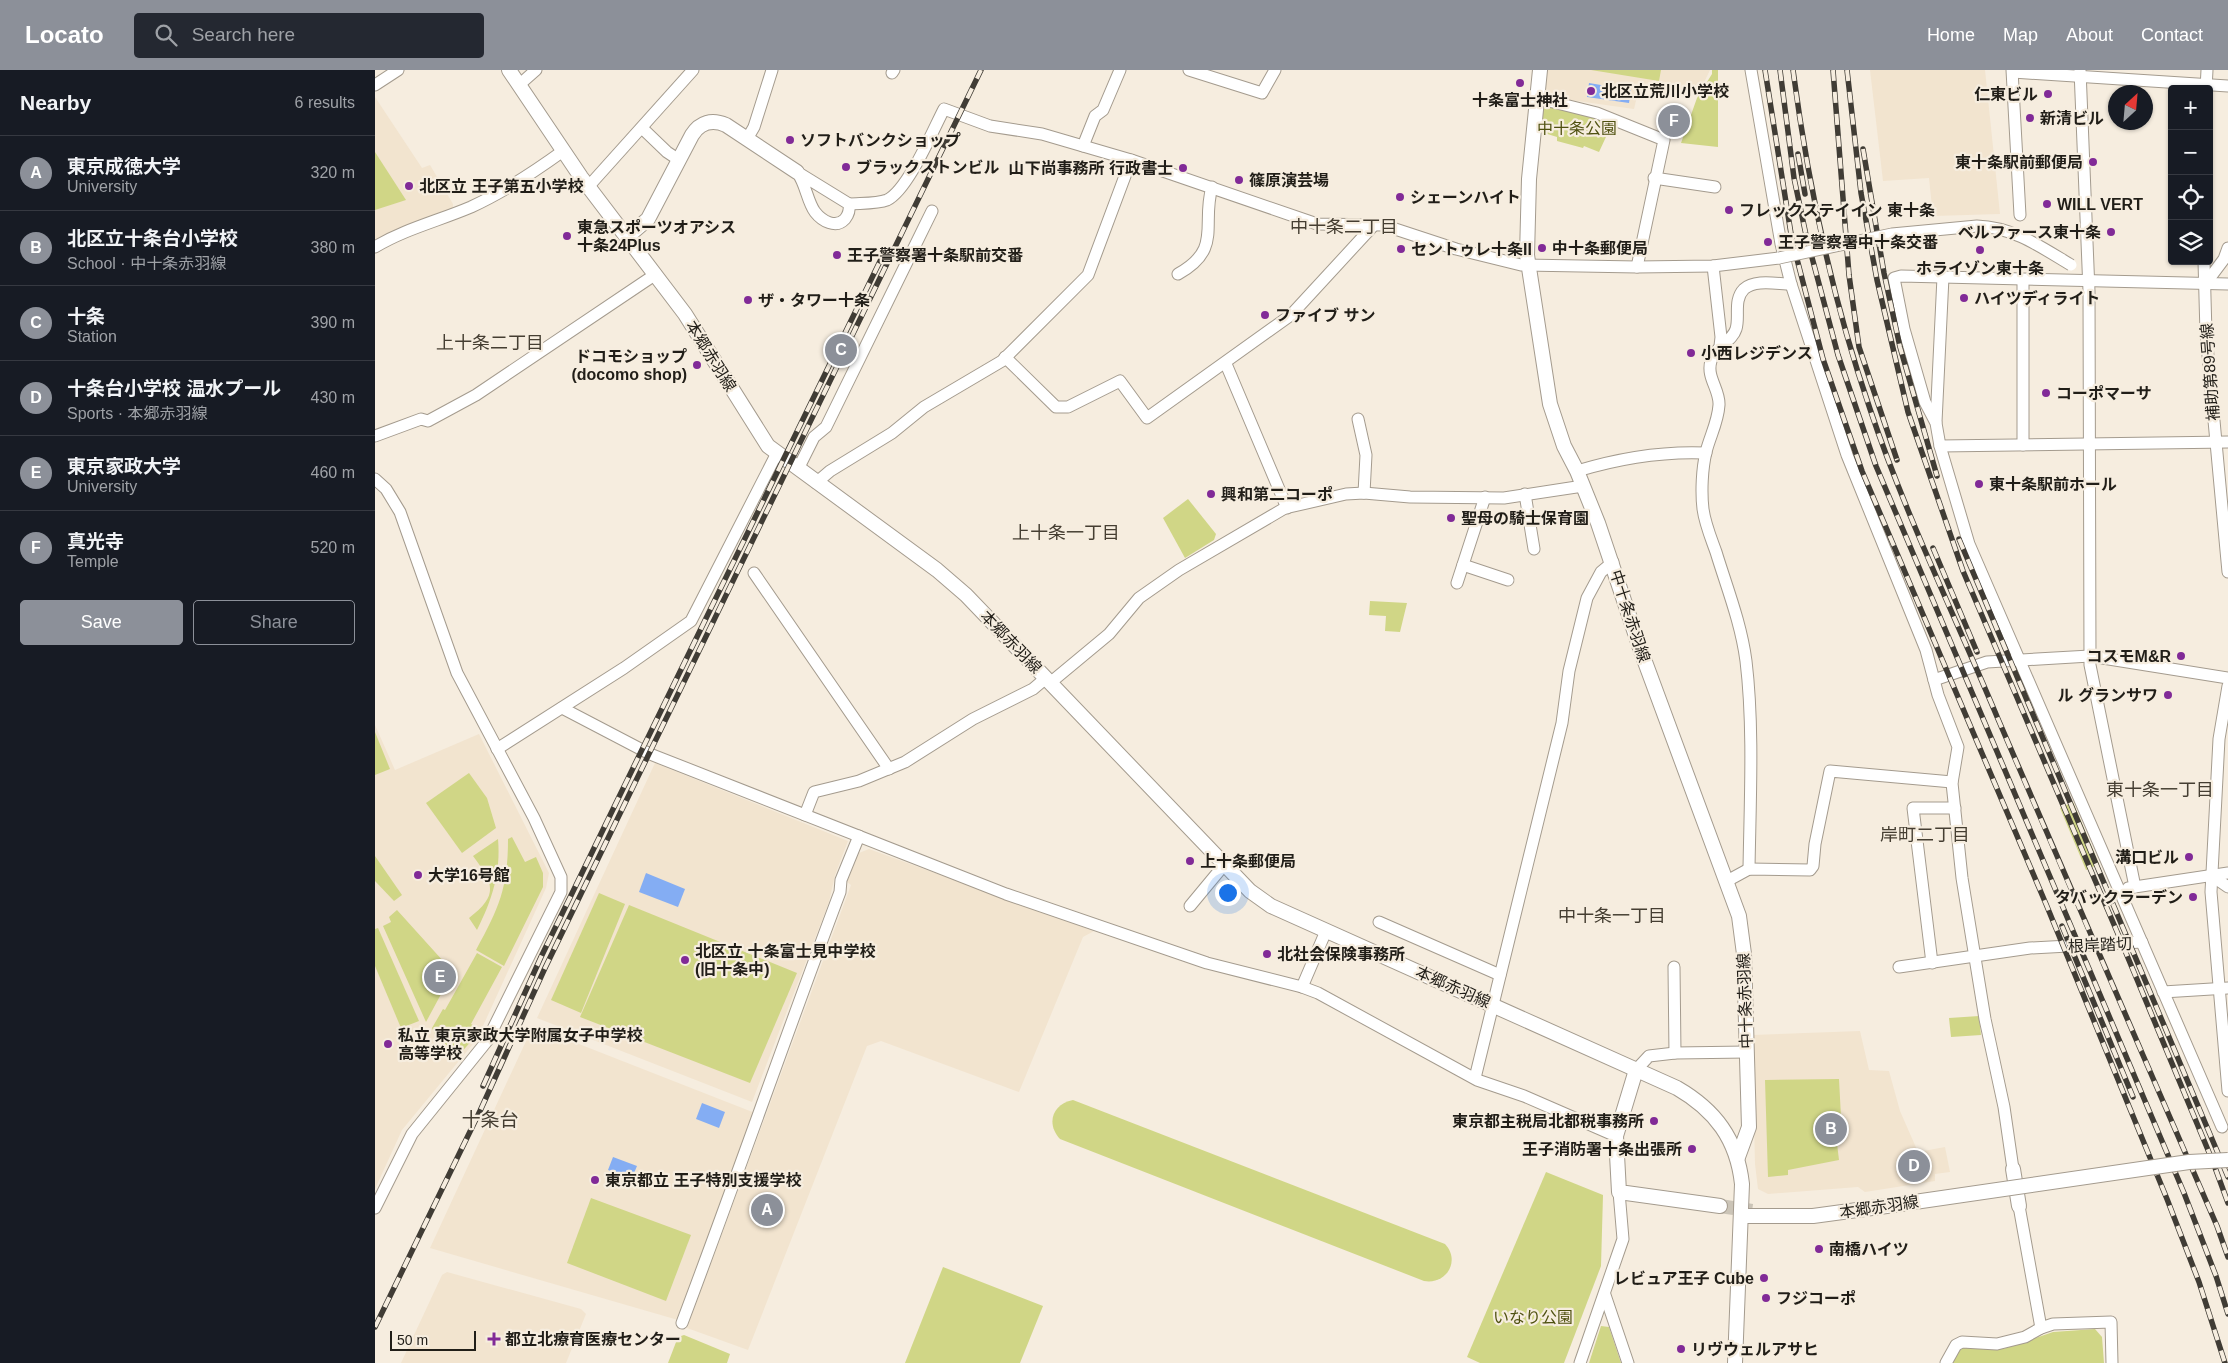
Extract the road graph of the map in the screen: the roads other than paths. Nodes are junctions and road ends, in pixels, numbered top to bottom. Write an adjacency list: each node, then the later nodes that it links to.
1 (398, 70): 14 (street)
2 (509, 70): 15 (main road, 本郷赤羽線)
3 (536, 70): 15 (street)
4 (693, 70): 21 (street)
5 (772, 70): 22 (street)
6 (1119, 70): 23 (street)
7 (1189, 70): 8 (street)
8 (1275, 70)
9 (1540, 70): 20 (main road, 中十条赤羽線)
10 (1751, 70): 49 (street)
11 (2207, 70): 17 (street)
12 (2013, 71): 13 (street); 34 (street)
13 (2079, 73): 16 (street); 46 (street)
14 (375, 85)
15 (519, 85): 24 (main road, 本郷赤羽線)
16 (2188, 85)
17 (2206, 85)
18 (2228, 86): 19 (street)
19 (2213, 87)
20 (1537, 98): 28 (street); 40 (main road, 中十条赤羽線)
21 (642, 128): 25 (street); 29 (street)
22 (747, 138): 25 (main road); 27 (main road)
23 (1083, 146): 26 (street); 32 (street)
24 (563, 151): 29 (main road, 本郷赤羽線); 37 (street)
25 (679, 160): 36 (main road)
26 (1131, 160): 30 (street); 52 (street)
27 (797, 172): 32 (street); 32 (street)
28 (1654, 178): 31 (street); 42 (street)
29 (588, 187): 36 (main road, 本郷赤羽線)
30 (1212, 187): 35 (street); 44 (street)
31 (1715, 187)
32 (849, 204)
33 (932, 211): 64 (street)
34 (2019, 215)
35 (1373, 226): 40 (street); 53 (street)
36 (627, 237): 43 (main road, 本郷赤羽線)
37 (375, 247)
38 (2228, 248): 48 (street)
39 (2204, 265): 48 (street, 補助第89号線)
40 (1528, 266): 42 (street); 65 (main road, 中十条赤羽線)
41 (1713, 266): 42 (street); 46 (street, bridge); 51 (street)
42 (1637, 267)
43 (656, 274): 56 (street); 62 (main road, 本郷赤羽線)
44 (1178, 274)
45 (1943, 277): 47 (street); 55 (street); 55 (street)
46 (2088, 279): 47 (street); 48 (street); 59 (street)
47 (2023, 280): 60 (street)
48 (2206, 283): 50 (street); 57 (street, 補助第89号線)
49 (1791, 284): 51 (street); 83 (street)
50 (2228, 284)
51 (1720, 346): 63 (street)
52 (1005, 357): 53 (street); 67 (street)
53 (1226, 364): 72 (street)
54 (1358, 419): 69 (street)
55 (1936, 423): 61 (street)
56 (375, 436)
57 (2215, 442): 58 (street); 59 (street); 76 (street, 補助第89号線)
58 (2228, 442)
59 (2090, 443): 60 (street); 80 (street)
60 (2023, 445): 61 (street)
61 (1940, 446): 81 (street)
62 (777, 453): 64 (main road, 本郷赤羽線); 86 (street)
63 (1706, 453): 65 (street); 96 (street)
64 (798, 469): 67 (main road, 本郷赤羽線)
65 (1577, 471): 68 (main road, 中十条赤羽線)
66 (375, 478): 87 (street)
67 (816, 483): 84 (main road, 本郷赤羽線)
68 (1583, 486): 70 (street); 74 (main road, 中十条赤羽線)
69 (1364, 493): 71 (street); 72 (street)
70 (1525, 494): 71 (street); 73 (street)
71 (1485, 498): 75 (street)
72 (1287, 508): 84 (street)
73 (1534, 549)
74 (1613, 562): 99 (main road, 中十条赤羽線); 111 (street)
75 (1463, 565): 78 (street); 79 (street)
76 (2228, 572)
77 (754, 573): 88 (street)
78 (1508, 580)
79 (1457, 583)
80 (2090, 656): 81 (street); 82 (street); 100 (street)
81 (2017, 659): 83 (street); 102 (street)
82 (2228, 678)
83 (1934, 680): 89 (street)
84 (1048, 681): 88 (street); 95 (main road, 本郷赤羽線)
85 (2228, 686): 91 (street)
86 (562, 708): 87 (street); 93 (street)
87 (497, 749): 131 (street)
88 (889, 769): 93 (street)
89 (1953, 782): 92 (street); 96 (street)
90 (2228, 804): 91 (street)
91 (2215, 805): 98 (street)
92 (1955, 808): 107 (street); 108 (street)
93 (805, 815): 94 (street)
94 (859, 836): 112 (street); 134 (street)
95 (1224, 865): 103 (street); 105 (main road, 本郷赤羽線)
96 (1749, 869): 99 (street)
97 (2228, 873): 98 (street)
98 (2212, 876): 100 (street); 101 (street); 113 (street)
99 (1727, 881): 117 (main road, 中十条赤羽線)
100 (2135, 887): 102 (street)
101 (2228, 888)
102 (2119, 890): 106 (street)
103 (1189, 906)
104 (1379, 922): 111 (street)
105 (1326, 931): 112 (street); 115 (main road, 本郷赤羽線)
106 (2142, 942): 107 (street, 根岸踏切); 114 (street)
107 (1974, 958): 108 (street, 根岸踏切); 125 (street)
108 (1932, 963): 110 (street, 根岸踏切)
109 (1674, 967): 116 (street)
110 (1899, 967)
111 (1501, 974): 115 (street)
112 (1302, 987): 119 (street)
113 (2224, 988): 114 (street); 120 (street)
114 (2163, 992): 121 (street)
115 (1493, 1006): 118 (main road, 本郷赤羽線); 119 (street)
116 (1675, 1052): 117 (street); 118 (street)
117 (1747, 1052): 123 (main road, 中十条赤羽線)
118 (1635, 1070): 122 (main road); 123 (main road, 本郷赤羽線)
119 (1475, 1078): 122 (street)
120 (2228, 1091)
121 (2222, 1127)
122 (1615, 1136): 127 (main road)
123 (1738, 1157): 132 (main road, 本郷赤羽線)
124 (2228, 1160): 130 (main road, 本郷赤羽線, bridge)
125 (2013, 1169): 126 (main road)
126 (2016, 1191): 129 (main road); 130 (main road, 本郷赤羽線)
127 (1619, 1192): 128 (main road); 133 (street)
128 (1720, 1206)
129 (2019, 1206): 135 (street)
130 (1895, 1207): 132 (main road, 本郷赤羽線)
131 (375, 1208)
132 (1742, 1216): 138 (main road, 本郷赤羽線)
133 (1605, 1295): 136 (street); 137 (street)
134 (682, 1323)
135 (2041, 1328): 139 (street); 140 (street)
136 (1580, 1363)
137 (1628, 1363)
138 (1735, 1363)
139 (1946, 1363)
140 (2113, 1363)

